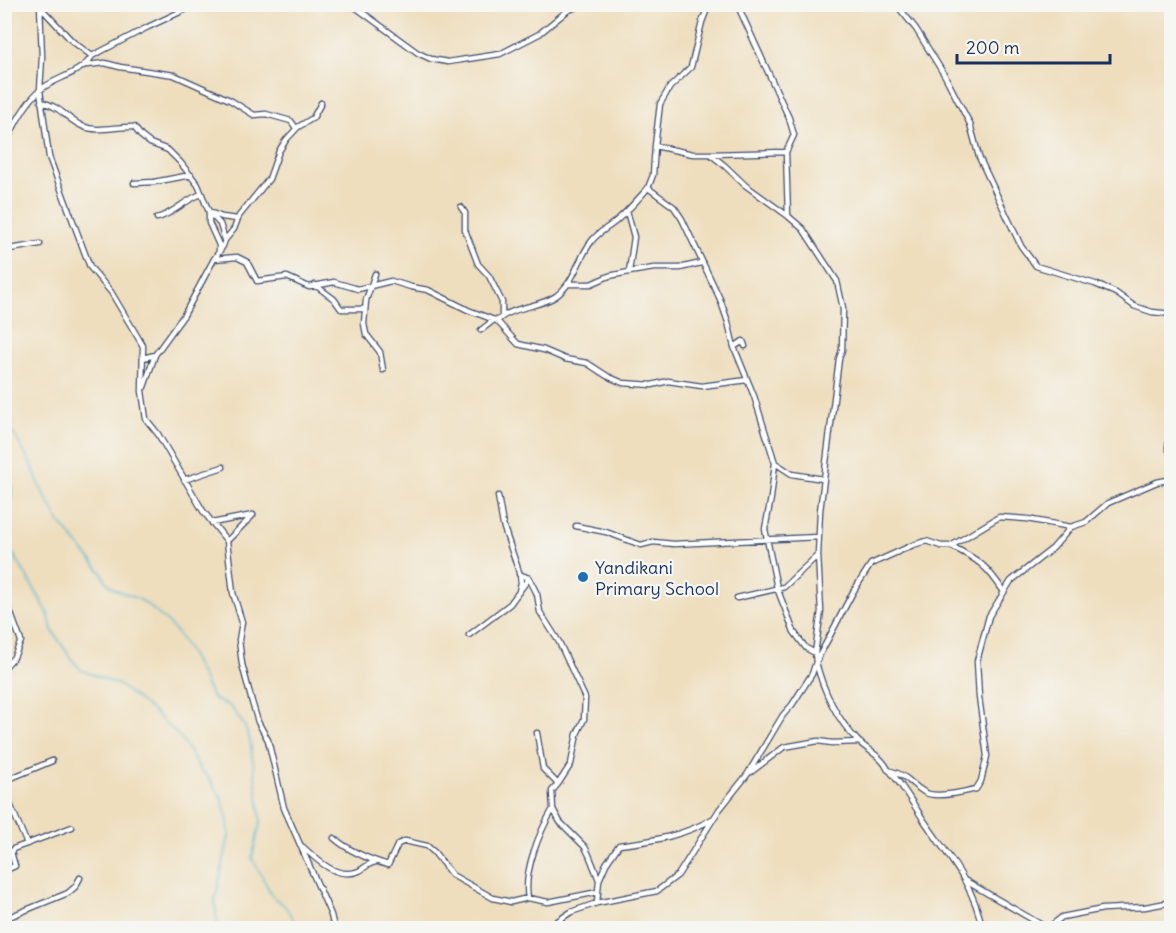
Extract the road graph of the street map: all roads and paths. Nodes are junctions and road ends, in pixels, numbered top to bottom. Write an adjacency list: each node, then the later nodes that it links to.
1 (197, 4): 8 (street)
2 (351, 4): 3 (street)
3 (582, 4)
4 (709, 4): 14 (street)
5 (737, 4): 16 (street)
6 (896, 4): 40 (street)
7 (40, 6): 8 (street); 10 (street)
8 (92, 56): 9 (street)
9 (87, 65): 10 (street); 13 (street)
10 (40, 90): 11 (street); 15 (street)
11 (41, 102): 18 (street); 47 (street)
12 (321, 103): 13 (street)
13 (296, 128): 27 (street)
14 (655, 146): 17 (street); 20 (street)
15 (4, 147)
16 (786, 152): 17 (street); 25 (street)
17 (710, 154): 25 (street)
18 (191, 175): 19 (street); 21 (street)
19 (134, 183)
20 (648, 188): 23 (street); 33 (street)
21 (202, 194): 24 (street); 26 (street)
22 (461, 207): 41 (street)
23 (627, 211): 34 (street); 36 (street)
24 (209, 212): 27 (street); 28 (street); 31 (street)
25 (788, 216): 55 (street)
26 (157, 218)
27 (237, 219): 28 (street)
28 (225, 240): 31 (street)
29 (40, 244): 30 (street)
30 (4, 250)
31 (219, 250): 32 (street)
32 (214, 259): 37 (street); 46 (street)
33 (701, 263): 34 (street); 45 (street)
34 (629, 272): 36 (street)
35 (375, 273): 38 (street)
36 (568, 284): 41 (street)
37 (315, 285): 38 (street); 39 (street)
38 (370, 287): 39 (street); 42 (street)
39 (365, 309): 48 (street)
40 (1172, 314)
41 (502, 315): 42 (street)
42 (495, 321): 43 (street); 49 (street)
43 (482, 330)
44 (745, 346): 45 (street)
45 (734, 348): 49 (street)
46 (155, 356): 47 (street); 50 (street)
47 (142, 358): 50 (street)
48 (383, 370)
49 (747, 380): 53 (street)
50 (142, 391): 57 (street)
51 (1172, 413): 52 (street)
52 (1172, 456)
53 (775, 463): 55 (street); 63 (street)
54 (223, 467): 57 (street)
55 (823, 479): 62 (street)
56 (1172, 479): 61 (street)
57 (184, 480): 59 (street)
58 (498, 496): 67 (street)
59 (212, 523): 64 (street); 64 (street)
60 (576, 526): 63 (street)
61 (1071, 527): 65 (street); 71 (street)
62 (818, 537): 63 (street); 66 (street)
63 (767, 540): 69 (street)
64 (227, 541): 91 (street)
65 (951, 546): 71 (street); 76 (street)
66 (818, 555): 69 (street); 75 (street)
67 (519, 574): 68 (street); 70 (street)
68 (528, 578): 70 (street); 84 (street)
69 (777, 588): 73 (street); 75 (street)
70 (519, 591): 74 (street)
71 (1004, 592): 81 (street)
72 (4, 595): 77 (street)
73 (737, 598)
74 (469, 635)
75 (815, 653): 76 (street)
76 (816, 662): 79 (street); 82 (street)
77 (4, 668)
78 (537, 734): 84 (street)
79 (859, 742): 81 (street); 82 (street)
80 (52, 761): 83 (street)
81 (888, 770): 96 (street)
82 (747, 775): 87 (street)
83 (4, 781)
84 (558, 784): 86 (street)
85 (4, 790): 90 (street)
86 (553, 809): 95 (street); 98 (street)
87 (716, 816): 95 (street); 100 (street)
88 (72, 827): 90 (street)
89 (334, 838): 92 (street)
90 (27, 844): 93 (street)
91 (300, 844): 92 (street); 102 (street)
92 (379, 862): 98 (street)
93 (4, 871)
94 (80, 878): 101 (street)
95 (599, 880): 97 (street)
96 (965, 880): 104 (street); 105 (street)
97 (598, 892): 98 (street); 100 (street)
98 (528, 897)
99 (1172, 902): 105 (street)
100 (597, 903): 103 (street)
101 (4, 919)
102 (334, 928)
103 (554, 928)
104 (982, 928)
105 (1047, 928)

